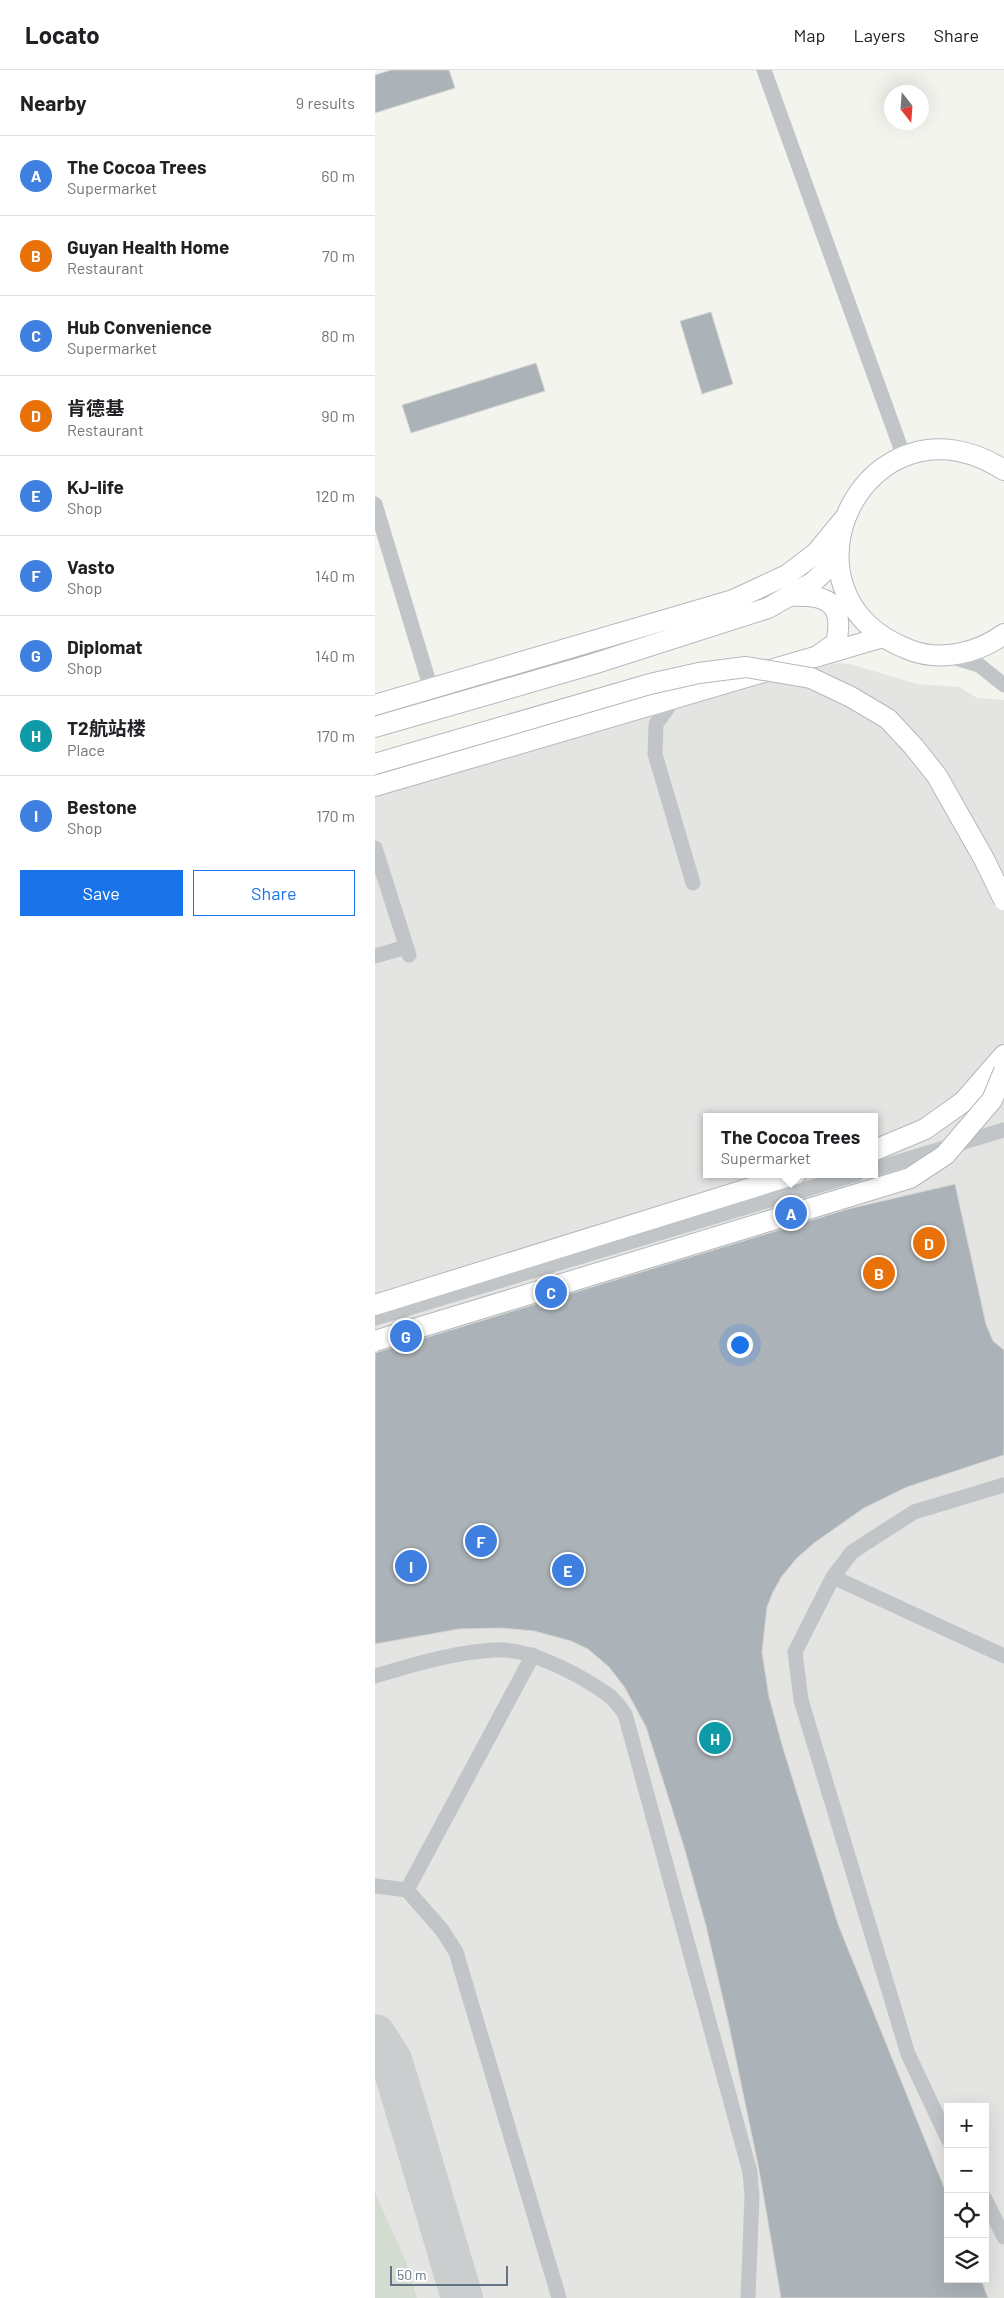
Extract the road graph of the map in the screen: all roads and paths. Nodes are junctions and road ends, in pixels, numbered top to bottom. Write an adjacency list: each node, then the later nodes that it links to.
1 (764, 70): 4 (street)
2 (1004, 454): 3 (main road)
3 (976, 455): 4 (main road); 5 (main road)
4 (904, 457): 7 (main road)
5 (1004, 470)
6 (375, 504): 16 (street)
7 (844, 519): 8 (main road); 10 (main road)
8 (839, 551): 9 (main road); 12 (main road)
9 (792, 596): 10 (main road); 14 (main road); 19 (main road)
10 (733, 600): 16 (main road)
11 (1004, 634): 13 (main road)
12 (883, 637): 13 (main road); 14 (main road)
13 (948, 655): 15 (street)
14 (815, 657): 17 (main road)
15 (1004, 685)
16 (431, 689): 18 (main road)
17 (674, 699): 21 (main road); 23 (street)
18 (375, 705)
19 (375, 727)
20 (375, 764): 24 (main road, bridge)
21 (375, 786)
22 (375, 848): 25 (street)
23 (693, 883)
24 (1004, 900)
25 (375, 956)
26 (1004, 1055): 29 (main road)
27 (1004, 1071): 35 (main road, bridge)
28 (1004, 1130): 30 (street)
29 (878, 1149)
30 (878, 1168)
31 (783, 1178): 33 (main road)
32 (844, 1178): 34 (street)
33 (375, 1305)
34 (375, 1318)
35 (375, 1341)
36 (1004, 1485): 37 (street)
37 (833, 1578): 39 (street); 43 (street)
38 (533, 1655): 40 (street); 42 (street); 47 (street)
39 (1004, 1656)
40 (375, 1676)
41 (375, 1886): 42 (street)
42 (407, 1890): 46 (street)
43 (944, 2130)
44 (989, 2207): 45 (street)
45 (1004, 2238)
46 (559, 2298)
47 (748, 2298)

